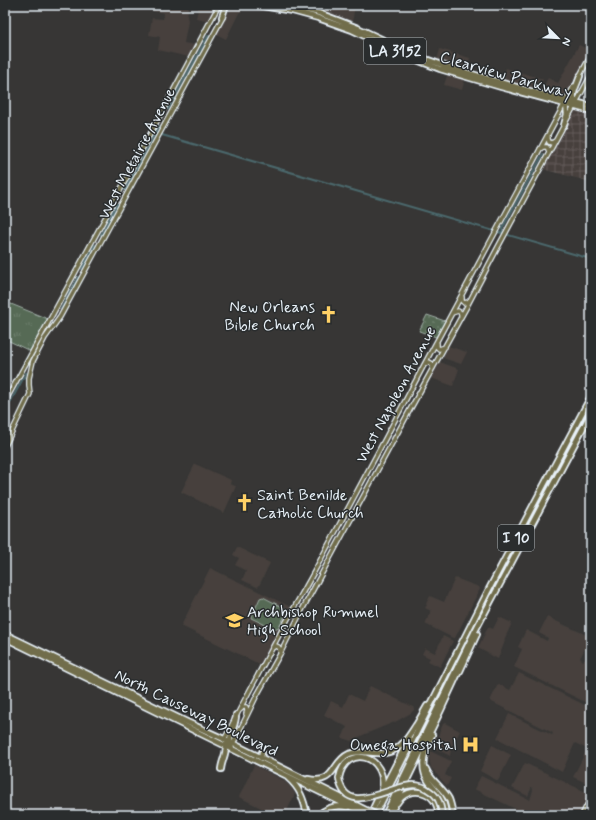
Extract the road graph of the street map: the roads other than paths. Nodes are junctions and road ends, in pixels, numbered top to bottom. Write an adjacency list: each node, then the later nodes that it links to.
1 (219, 5): 7 (main road, West Metairie Avenue)
2 (226, 5): 6 (highway)
3 (229, 5): 6 (main road, West Metairie Avenue)
4 (258, 5): 10 (highway, Clearview Parkway / LA 3152)
5 (283, 5): 12 (highway, Clearview Parkway / LA 3152)
6 (222, 17): 8 (main road, West Metairie Avenue)
7 (212, 22): 8 (main road); 9 (main road); 11 (main road, West Metairie Avenue); 13 (main road)
8 (220, 22): 9 (main road, West Metairie Avenue)
9 (217, 27): 13 (main road, West Metairie Avenue)
10 (354, 31): 12 (highway); 14 (highway, Clearview Parkway / LA 3152)
11 (205, 32): 13 (main road); 25 (main road, West Metairie Avenue)
12 (369, 33): 15 (highway, Clearview Parkway / LA 3152)
13 (213, 34): 26 (main road, West Metairie Avenue)
14 (370, 39): 15 (highway); 19 (highway, Clearview Parkway / LA 3152)
15 (386, 42): 19 (highway, Clearview Parkway / LA 3152)
16 (591, 55): 18 (main road, West Napoleon Avenue)
17 (591, 64): 18 (main road)
18 (586, 65): 21 (main road, West Napoleon Avenue)
19 (468, 75): 22 (highway, Clearview Parkway / LA 3152); 22 (highway, Clearview Parkway / LA 3152)
20 (591, 75): 23 (main road, West Napoleon Avenue)
21 (580, 76): 22 (main road, West Napoleon Avenue); 23 (highway)
22 (565, 102): 23 (highway, Clearview Parkway / LA 3152); 28 (main road, West Napoleon Avenue); 30 (highway)
23 (575, 104): 24 (highway, Clearview Parkway / LA 3152); 27 (highway, Clearview Parkway / LA 3152); 30 (main road, West Napoleon Avenue)
24 (591, 106)
25 (164, 108): 26 (main road); 29 (main road, West Metairie Avenue)
26 (172, 111): 31 (main road, West Metairie Avenue)
27 (591, 111)
28 (556, 119): 30 (main road); 32 (main road, West Napoleon Avenue)
29 (156, 123): 31 (main road); 36 (main road, West Metairie Avenue)
30 (564, 125): 33 (main road, West Napoleon Avenue)
31 (162, 130): 37 (main road, West Metairie Avenue)
32 (548, 134): 33 (main road); 34 (main road, West Napoleon Avenue)
33 (556, 141): 35 (main road, West Napoleon Avenue)
34 (540, 150): 35 (main road); 46 (main road, West Napoleon Avenue)
35 (549, 154): 47 (main road, West Napoleon Avenue)
36 (122, 187): 37 (main road); 38 (main road, West Metairie Avenue)
37 (128, 192): 39 (main road, West Metairie Avenue)
38 (114, 200): 39 (main road); 40 (main road, West Metairie Avenue)
39 (122, 204): 41 (main road, West Metairie Avenue)
40 (98, 230): 41 (main road); 42 (main road, West Metairie Avenue)
41 (105, 235): 43 (main road, West Metairie Avenue)
42 (90, 244): 43 (main road); 44 (main road, West Metairie Avenue)
43 (99, 247): 45 (main road, West Metairie Avenue)
44 (79, 266): 45 (main road); 50 (main road, West Metairie Avenue)
45 (85, 272): 51 (main road, West Metairie Avenue)
46 (462, 296): 47 (main road); 48 (main road, West Napoleon Avenue)
47 (470, 300): 49 (main road, West Napoleon Avenue)
48 (452, 313): 49 (main road); 52 (main road, West Napoleon Avenue)
49 (461, 318): 53 (main road, West Napoleon Avenue)
50 (43, 332): 51 (main road); 58 (main road, West Metairie Avenue)
51 (48, 334): 63 (main road, West Metairie Avenue)
52 (437, 342): 53 (main road); 54 (main road, West Napoleon Avenue)
53 (445, 347): 55 (main road, West Napoleon Avenue)
54 (424, 365): 55 (main road); 57 (main road, West Napoleon Avenue)
55 (433, 369): 59 (main road, West Napoleon Avenue)
56 (591, 396): 76 (highway, I 10)
57 (407, 398): 59 (main road); 60 (main road, West Napoleon Avenue)
58 (5, 402)
59 (414, 402): 61 (main road, West Napoleon Avenue)
60 (404, 404): 61 (main road); 64 (main road, West Napoleon Avenue)
61 (412, 406): 65 (main road, West Napoleon Avenue)
62 (591, 413): 68 (highway, I 10)
63 (5, 446)
64 (330, 541): 65 (main road); 66 (main road, West Napoleon Avenue)
65 (337, 546): 67 (main road, West Napoleon Avenue)
66 (322, 558): 67 (main road); 69 (main road, West Napoleon Avenue)
67 (328, 562): 70 (main road, West Napoleon Avenue)
68 (499, 586): 71 (highway); 97 (highway, I 10)
69 (285, 624): 70 (main road); 74 (main road, West Napoleon Avenue)
70 (294, 627): 75 (main road, West Napoleon Avenue)
71 (479, 630): 83 (highway); 97 (highway)
72 (5, 634): 81 (highway, North Causeway Boulevard)
73 (5, 638): 81 (highway, North Causeway Boulevard)
74 (272, 648): 75 (main road); 77 (main road, West Napoleon Avenue)
75 (280, 654): 80 (main road, West Napoleon Avenue)
76 (442, 680): 79 (highway); 96 (highway, I 10)
77 (239, 710): 78 (main road, West Napoleon Avenue); 80 (main road)
78 (236, 715): 81 (highway)
79 (416, 725): 87 (highway); 90 (highway)
80 (240, 729): 81 (main road, West Napoleon Avenue)
81 (228, 744): 84 (highway, North Causeway Boulevard); 84 (highway, North Causeway Boulevard); 85 (highway)
82 (262, 752): 84 (highway)
83 (424, 757): 100 (highway); 101 (highway)
84 (259, 758): 86 (highway, North Causeway Boulevard); 87 (highway, North Causeway Boulevard)
85 (221, 769)
86 (281, 774): 88 (highway, North Causeway Boulevard); 93 (highway)
87 (296, 775): 88 (highway, North Causeway Boulevard)
88 (328, 793): 91 (highway, North Causeway Boulevard); 96 (highway, North Causeway Boulevard, bridge)
89 (591, 796): 102 (main road)
90 (378, 799): 95 (highway); 99 (highway, bridge)
91 (353, 808): 94 (highway); 95 (highway, North Causeway Boulevard)
92 (591, 812): 102 (main road)
93 (306, 815)
94 (319, 815)
95 (369, 815)
96 (376, 815)
97 (388, 815): 98 (highway)
98 (438, 815)
99 (442, 815)
100 (446, 815)
101 (453, 815)
102 (582, 815)

